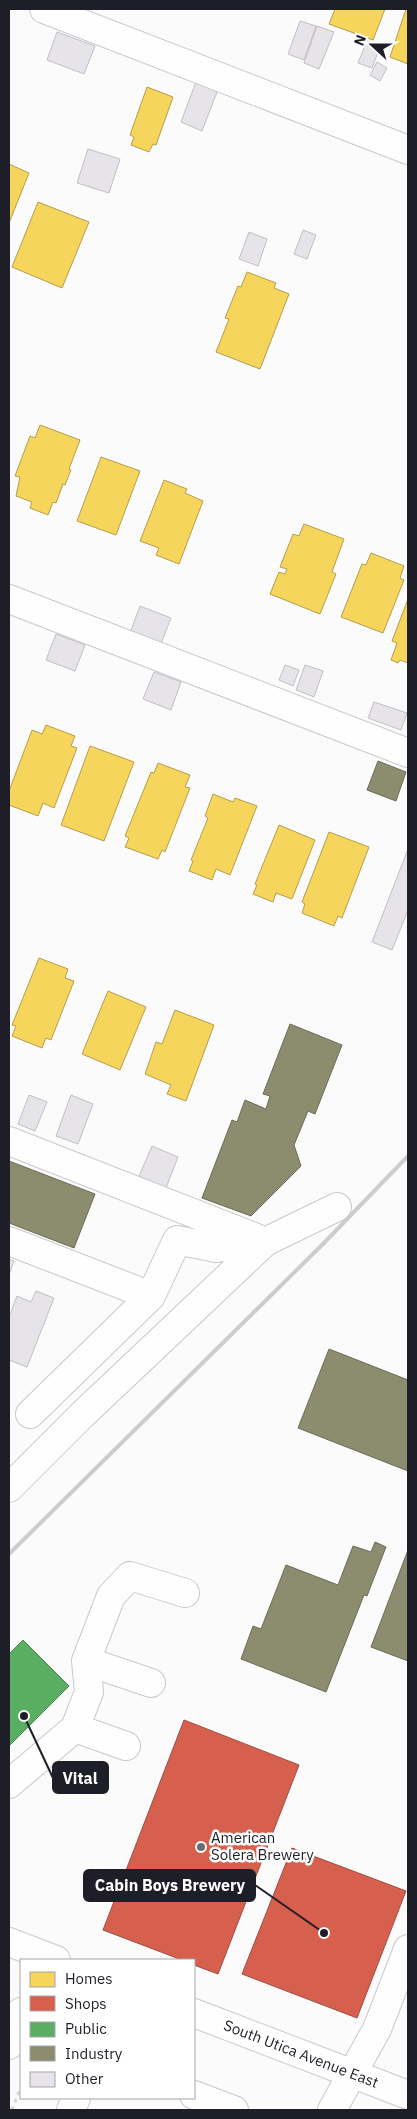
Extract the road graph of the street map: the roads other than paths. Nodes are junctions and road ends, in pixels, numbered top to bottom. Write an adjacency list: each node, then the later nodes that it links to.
1 (44, 9): 2 (main road)
2 (408, 150)
3 (9, 599): 4 (main road)
4 (408, 753)
5 (9, 1141): 8 (main road)
6 (337, 1207): 8 (main road)
7 (9, 1241): 9 (main road)
8 (265, 1242): 9 (main road); 11 (main road)
9 (150, 1296): 10 (main road)
10 (29, 1413)
11 (9, 1488)
12 (186, 1593): 13 (main road)
13 (86, 1661): 14 (main road); 15 (main road)
14 (151, 1683)
15 (75, 1728): 16 (main road); 17 (main road)
16 (126, 1746)
17 (9, 1784)
18 (9, 1942): 20 (main road)
19 (408, 1949): 24 (main road)
20 (47, 1959)
21 (195, 2013): 24 (main road, South Utica Avenue East)
22 (20, 2015): 23 (main road)
23 (9, 2045)
24 (353, 2074): 26 (main road, South Utica Avenue East); 28 (main road)
25 (195, 2095): 27 (main road)
26 (408, 2095)
27 (234, 2110)
28 (332, 2110)

